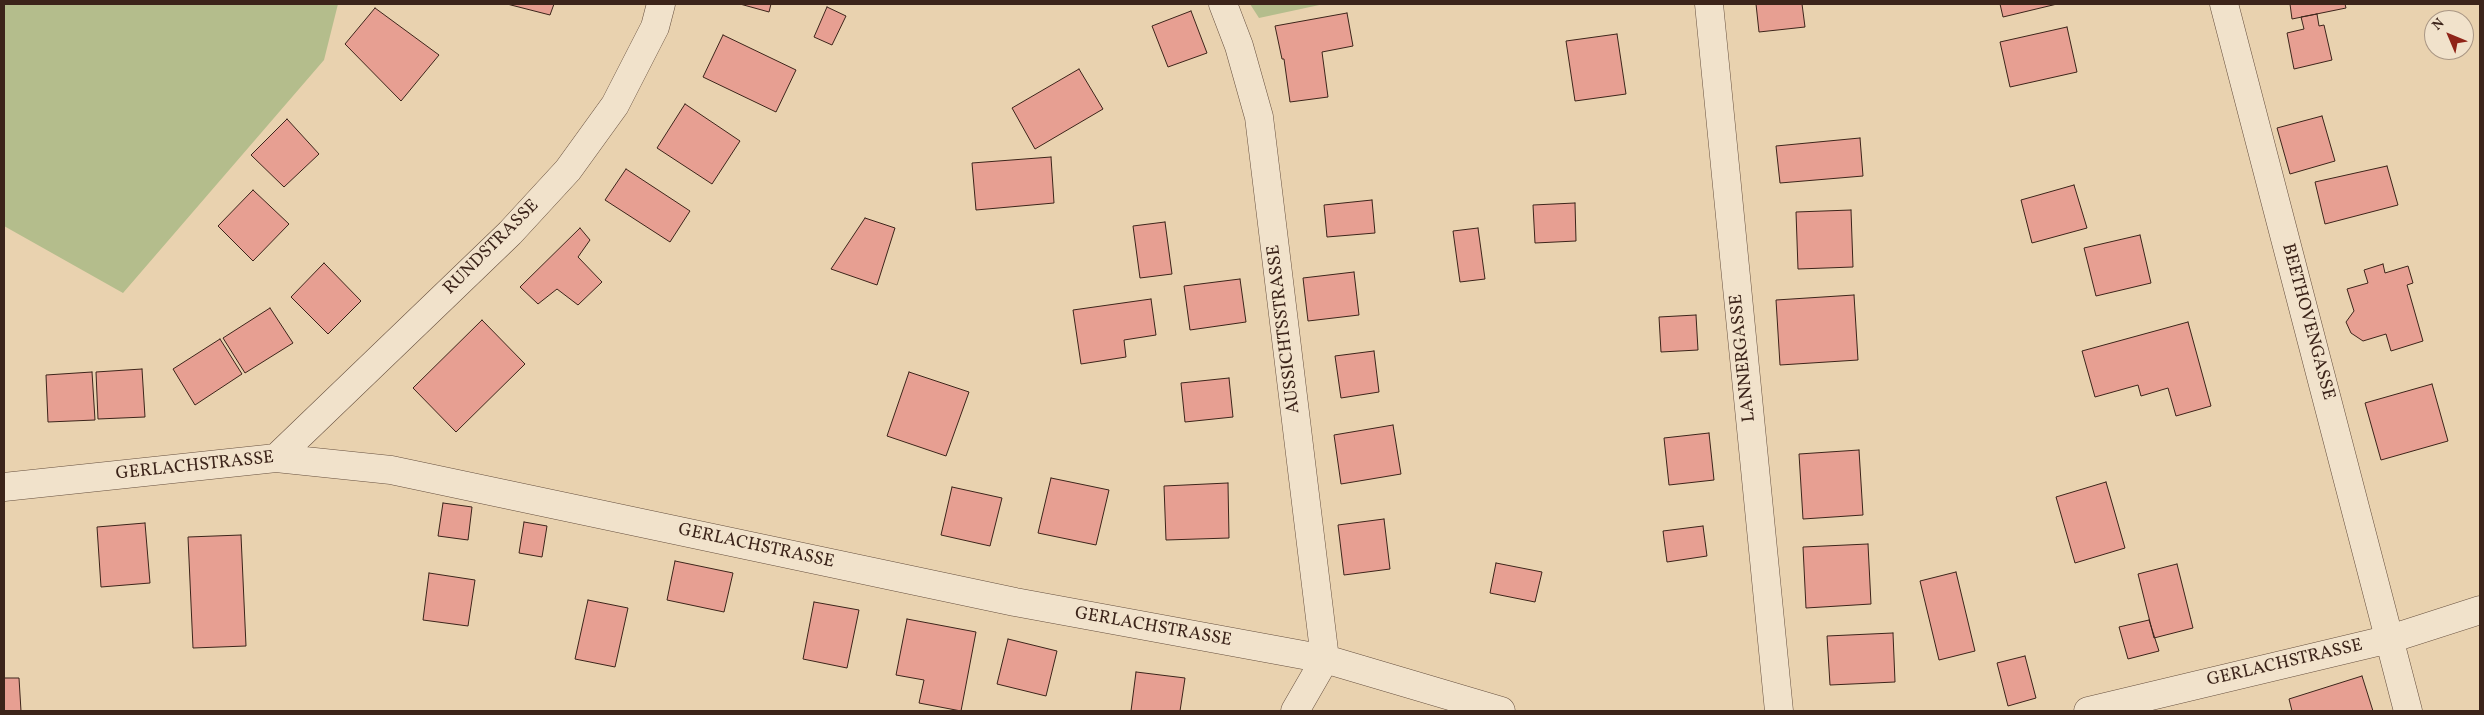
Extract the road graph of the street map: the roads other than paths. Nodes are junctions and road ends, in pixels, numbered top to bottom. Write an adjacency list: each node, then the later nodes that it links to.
1 (662, 4): 5 (street, RUNDSTRASSE)
2 (1223, 4): 9 (street, AUSSICHTSSTRASSE)
3 (1709, 4): 12 (street, LANNERGASSE)
4 (2224, 4): 8 (street, BEETHOVENGASSE)
5 (276, 458): 6 (street, GERLACHSTRASSE); 9 (street, GERLACHSTRASSE)
6 (4, 486)
7 (2480, 610): 8 (street, GERLACHSTRASSE)
8 (2390, 639): 13 (street, GERLACHSTRASSE); 14 (street, BEETHOVENGASSE)
9 (1325, 659): 10 (street); 11 (street, GERLACHSTRASSE)
10 (1295, 711)
11 (1500, 711)
12 (1779, 711)
13 (2088, 711)
14 (2408, 711)

